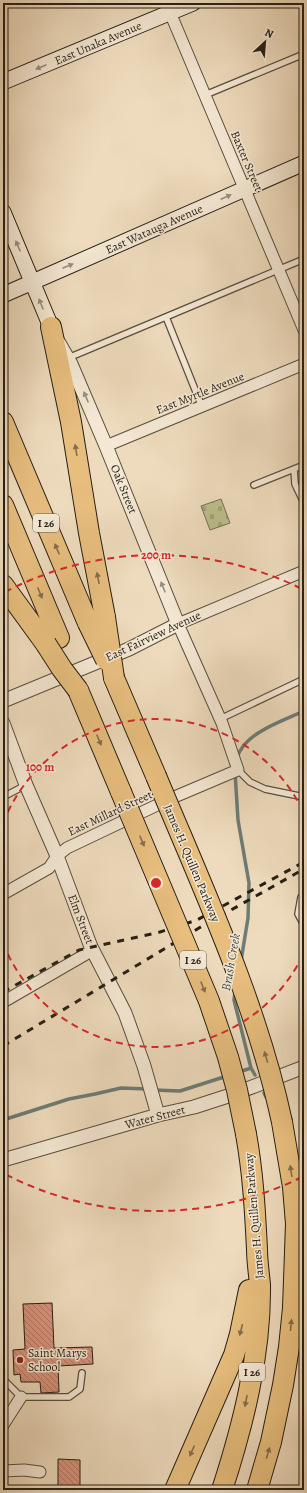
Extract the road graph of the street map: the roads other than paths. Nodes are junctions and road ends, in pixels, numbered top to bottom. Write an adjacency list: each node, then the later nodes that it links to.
1 (193, 3): 2 (main road, East Unaka Avenue)
2 (168, 8): 4 (main road, East Unaka Avenue, one-way to 4); 5 (street, Baxter Street)
3 (304, 54): 5 (lane)
4 (3, 82)
5 (205, 95): 7 (street, Baxter Street)
6 (304, 163): 7 (main road, East Watauga Avenue)
7 (245, 188): 10 (street, Baxter Street); 11 (main road, East Watauga Avenue, one-way to 7)
8 (3, 212): 11 (main road, Oak Street, one-way to 8)
9 (304, 259): 10 (lane)
10 (279, 270): 13 (lane); 15 (street, Baxter Street)
11 (32, 281): 12 (main road, East Watauga Avenue); 14 (main road, Oak Street, one-way to 11)
12 (3, 295)
13 (166, 317): 16 (lane); 18 (lane)
14 (51, 327): 16 (street, Oak Street); 28 (highway, one-way to 14)
15 (304, 330)
16 (68, 358): 20 (street, Oak Street, one-way to 16)
17 (304, 364): 18 (street, East Myrtle Avenue)
18 (202, 406): 20 (street, East Myrtle Avenue)
19 (3, 422): 28 (highway, I 26, one-way to 19)
20 (106, 446): 29 (street, Oak Street, one-way to 20)
21 (304, 464): 22 (lane)
22 (294, 469): 23 (lane); 24 (lane)
23 (254, 485)
24 (304, 503)
25 (3, 505): 30 (highway, James H. Quillen Parkway / I 26, one-way to 30)
26 (304, 571): 29 (street, East Fairview Avenue)
27 (3, 585): 30 (highway)
28 (97, 620): 48 (highway, James H. Quillen Parkway, one-way to 28, bridge)
29 (178, 624): 32 (street, East Fairview Avenue); 33 (street, Oak Street)
30 (53, 641): 49 (highway, James H. Quillen Parkway / I 26, one-way to 49, bridge)
31 (304, 679): 33 (lane)
32 (3, 701)
33 (220, 718): 35 (street, Oak Street)
34 (3, 723): 36 (street, Elm Street)
35 (238, 770): 37 (lane); 39 (street, East Millard Street)
36 (26, 785): 38 (lane); 39 (street, Elm Street)
37 (303, 796)
38 (3, 797)
39 (57, 856): 40 (street, East Millard Street); 43 (street, Elm Street)
40 (3, 894)
41 (304, 895): 42 (lane)
42 (304, 925)
43 (93, 950): 44 (street); 46 (street, Elm Street)
44 (3, 1002)
45 (304, 1067): 46 (street, Water Street)
46 (158, 1115): 47 (street, Water Street)
47 (3, 1160)
48 (296, 1224): 50 (highway); 59 (highway, James H. Quillen Parkway, one-way to 48)
49 (256, 1251): 57 (highway, one-way to 57); 58 (highway, James H. Quillen Parkway / I 26, one-way to 58)
50 (304, 1261)
51 (82, 1373): 53 (lane)
52 (3, 1379): 53 (lane)
53 (21, 1397): 54 (street)
54 (3, 1425)
55 (3, 1471): 56 (street)
56 (40, 1472)
57 (175, 1490)
58 (222, 1490)
59 (257, 1490)

